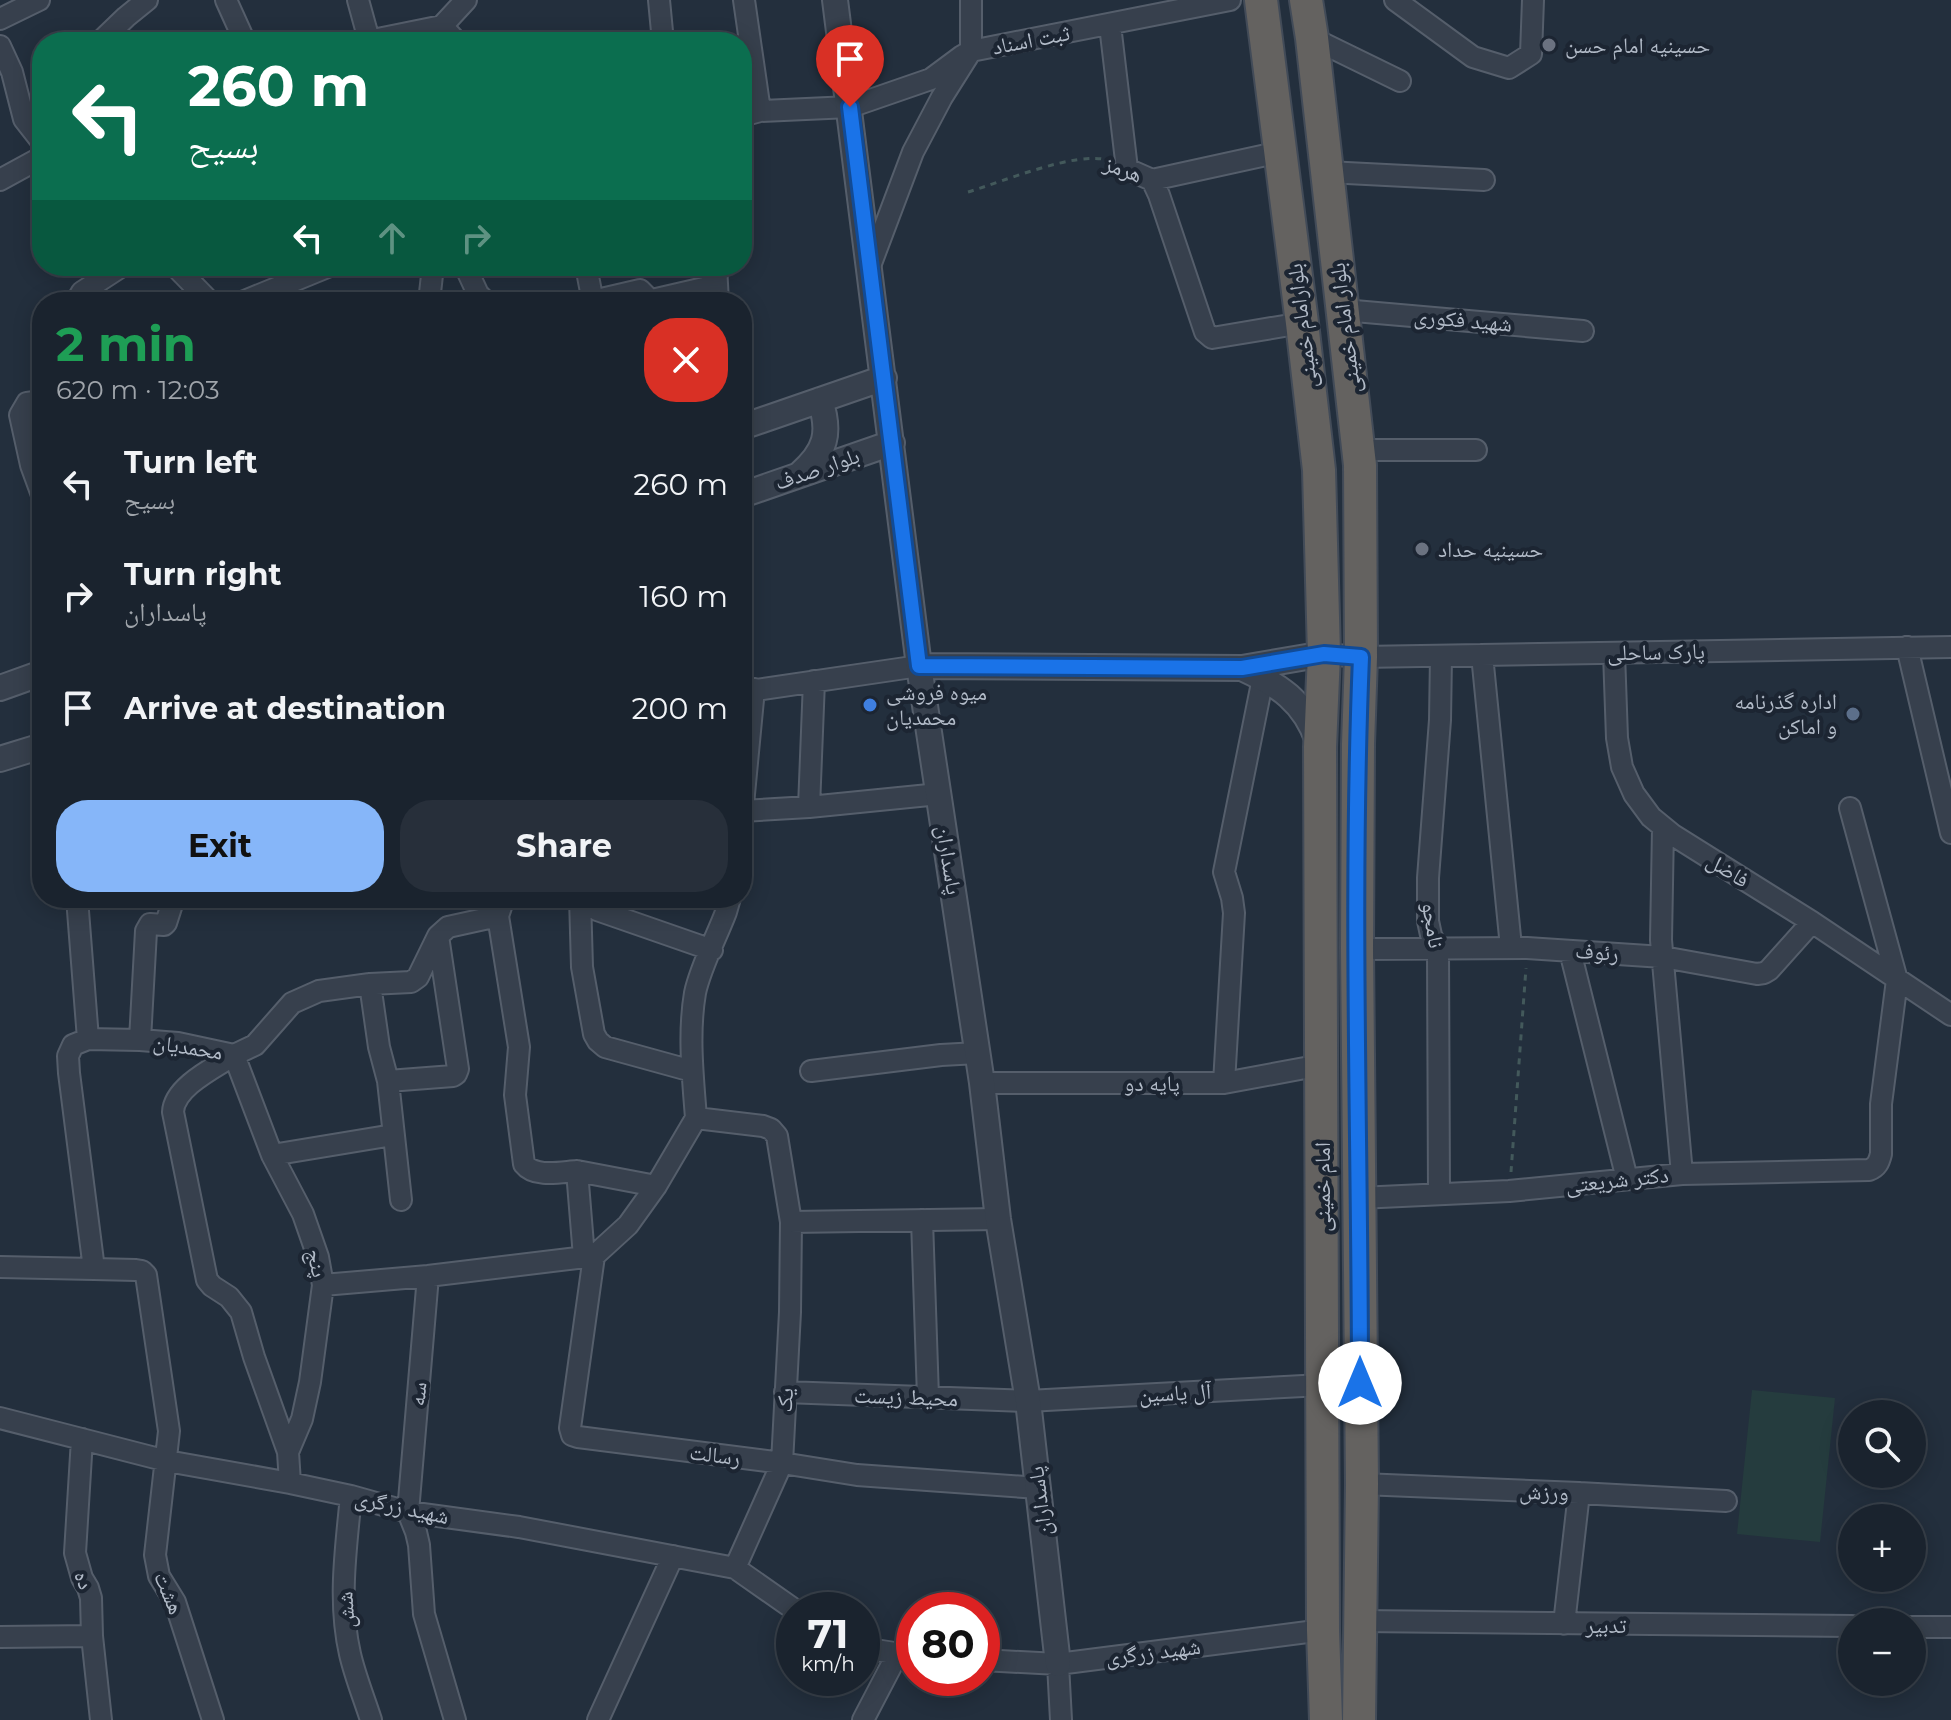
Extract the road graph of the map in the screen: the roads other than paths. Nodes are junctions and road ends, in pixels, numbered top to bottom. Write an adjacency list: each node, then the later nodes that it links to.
1 (39, 0): 15 (street)
2 (147, 0): 18 (street)
3 (226, 0): 19 (street)
4 (358, 0): 20 (street)
5 (466, 0): 17 (street)
6 (659, 0): 23 (street)
7 (744, 0): 24 (street)
8 (835, 0): 29 (street, پاسداران)
9 (971, 0): 27 (street)
10 (1230, 0): 16 (street, ثبت اسناد)
11 (1261, 0): 33 (highway, بلوارامام خمینی)
12 (1306, 0): 25 (highway, بلوار امام خمینی)
13 (1395, 0): 14 (street)
14 (1533, 0)
15 (0, 19)
16 (1110, 25): 27 (street, ثبت اسناد); 36 (street, هرمز)
17 (442, 26): 21 (street); 22 (street)
18 (110, 32)
19 (240, 32)
20 (364, 32)
21 (412, 32)
22 (448, 32)
23 (662, 32)
24 (746, 32)
25 (1312, 38): 28 (street); 34 (highway, بلوار امام خمینی)
26 (0, 46): 31 (street)
27 (971, 51): 29 (street); 38 (street, ثبت اسناد)
28 (1400, 81)
29 (850, 107): 30 (street); 38 (street, پاسداران)
30 (752, 114)
31 (32, 130)
32 (32, 151): 35 (street)
33 (1280, 152): 36 (street, هرمز); 48 (highway, بلوارامام خمینی)
34 (1327, 172): 37 (street); 47 (highway, بلوار امام خمینی)
35 (0, 180)
36 (1152, 180): 48 (street)
37 (1484, 180)
38 (870, 266): 50 (street, پاسداران)
39 (107, 276): 43 (street)
40 (185, 276): 44 (street)
41 (306, 276): 45 (street)
42 (717, 284): 46 (street)
43 (82, 292)
44 (200, 292)
45 (266, 292)
46 (684, 292)
47 (1343, 310): 49 (street, شهید فکوری); 55 (highway, بلوار امام خمینی)
48 (1302, 323): 63 (highway, بلوارامام خمینی)
49 (1583, 331)
50 (884, 378): 51 (street); 54 (street, پاسداران)
51 (820, 400): 53 (street); 58 (street)
52 (32, 402): 57 (street)
53 (752, 424)
54 (892, 443): 58 (street, بلوار صدف); 67 (street, پاسداران)
55 (1359, 450): 56 (street); 66 (highway, بلوار امام خمینی)
56 (1476, 450)
57 (32, 468)
58 (798, 475): 59 (street, بلوار صدف)
59 (752, 491)
60 (1907, 647): 61 (street, پارک ساحلی); 62 (street, پارک ساحلی); 81 (street)
61 (1951, 647)
62 (1614, 653): 64 (street, پارک ساحلی); 80 (street, فاضل)
63 (1324, 654): 66 (street, پارک ساحلی); 68 (street); 73 (highway, امام خمینی)
64 (1482, 655): 65 (street, پارک ساحلی); 91 (street)
65 (1441, 656): 66 (street, پارک ساحلی); 94 (street, نامجو)
66 (1361, 657): 92 (highway, امام خمینی)
67 (919, 666): 68 (street); 70 (street); 76 (street, پاسداران)
68 (1252, 673): 73 (street); 109 (street)
69 (32, 677): 71 (street)
70 (814, 681): 72 (street); 77 (street)
71 (0, 688)
72 (752, 689)
73 (1320, 747): 104 (highway, امام خمینی)
74 (32, 749): 75 (street)
75 (0, 759)
76 (939, 794): 77 (street); 102 (street, پاسداران)
77 (809, 807): 79 (street)
78 (1850, 808): 97 (street)
79 (752, 811)
80 (1663, 828): 89 (street, فاضل); 96 (street)
81 (1951, 833)
82 (78, 908): 100 (street)
83 (171, 908): 101 (street)
84 (498, 908): 90 (street)
85 (501, 908): 113 (street)
86 (582, 908): 105 (street)
87 (594, 908): 93 (street)
88 (727, 908): 93 (street)
89 (1812, 922): 96 (street, رئوف); 97 (street, فاضل)
90 (438, 936): 98 (street, محمدیان); 107 (street)
91 (1519, 947): 94 (street, رئوف); 95 (street, رئوف)
92 (1357, 949): 94 (street, رئوف); 118 (highway, امام خمینی)
93 (712, 950): 105 (street)
94 (1438, 950): 117 (street, نامجو)
95 (1570, 951): 96 (street, رئوف); 115 (street)
96 (1663, 957): 114 (street)
97 (1897, 980): 99 (street, فاضل); 114 (street, دکتر شریعتی)
98 (370, 984): 103 (street, محمدیان); 107 (street)
99 (1951, 1015)
100 (88, 1039): 101 (street, محمدیان); 125 (street)
101 (140, 1040): 103 (street, محمدیان)
102 (978, 1053): 106 (street); 108 (street, پاسداران)
103 (234, 1055): 112 (street, پنج); 134 (street)
104 (1321, 1065): 109 (street, پایه دو); 128 (highway, امام خمینی)
105 (692, 1071): 110 (street)
106 (811, 1071)
107 (388, 1081): 111 (street)
108 (982, 1083): 109 (street, پایه دو); 120 (street, پاسداران)
109 (1224, 1083)
110 (696, 1118): 116 (street); 122 (street)
111 (393, 1135): 112 (street); 119 (street)
112 (272, 1155): 127 (street, پنج)
113 (577, 1171): 116 (street); 123 (street)
114 (1682, 1174): 115 (street, دکتر شریعتی)
115 (1627, 1179): 117 (street, دکتر شریعتی)
116 (656, 1186): 123 (street)
117 (1439, 1194): 118 (street, دکتر شریعتی)
118 (1359, 1198): 138 (highway, امام خمینی)
119 (401, 1200)
120 (998, 1219): 121 (street); 131 (street, پاسداران)
121 (922, 1220): 122 (street); 130 (street)
122 (791, 1222): 129 (street, یک)
123 (589, 1256): 126 (street); 136 (street, رسالت)
124 (0, 1267): 125 (street)
125 (94, 1269): 135 (street, هشت)
126 (428, 1276): 127 (street); 143 (street, سه)
127 (323, 1285): 134 (street, پنج)
128 (1322, 1385): 131 (street, آل یاسین); 152 (highway, امام خمینی)
129 (785, 1392): 130 (street, محیط زیست); 136 (street, یک)
130 (928, 1397): 131 (street, محیط زیست)
131 (1028, 1401): 139 (street, پاسداران)
132 (0, 1418): 133 (street, شهید زرگری)
133 (82, 1439): 135 (street, شهید زرگری); 153 (street, ده)
134 (288, 1452): 137 (street, پنج)
135 (167, 1461): 137 (street, شهید زرگری); 159 (street, هشت)
136 (782, 1463): 139 (street, رسالت); 145 (street, یک)
137 (290, 1483): 141 (street, شهید زرگری)
138 (1362, 1484): 140 (street, ورزش); 147 (highway, امام خمینی)
139 (1039, 1488): 156 (street, پاسداران)
140 (1579, 1493): 142 (street, ورزش); 148 (street)
141 (351, 1496): 143 (street, شهید زرگری); 160 (street, شش)
142 (1726, 1501)
143 (408, 1512): 144 (street, شهید زرگری); 161 (street)
144 (673, 1556): 145 (street, شهید زرگری); 162 (street)
145 (735, 1568): 146 (street, شهید زرگری)
146 (776, 1597)
147 (1360, 1621): 148 (street, تدبیر); 152 (highway); 166 (highway, امام خمینی)
148 (1564, 1624): 149 (street, تدبیر)
149 (1838, 1626)
150 (1926, 1627): 151 (street)
151 (1951, 1627)
152 (1323, 1630): 156 (street, شهید زرگری); 165 (highway, امام خمینی)
153 (92, 1636): 154 (street); 158 (street, ده)
154 (0, 1637)
155 (1000, 1661): 156 (street, شهید زرگری)
156 (1058, 1664): 164 (street, پاسداران)
157 (896, 1670): 163 (street)
158 (101, 1720)
159 (213, 1720)
160 (371, 1720)
161 (455, 1720)
162 (598, 1720)
163 (863, 1720)
164 (1061, 1720)
165 (1326, 1720)
166 (1359, 1720)

